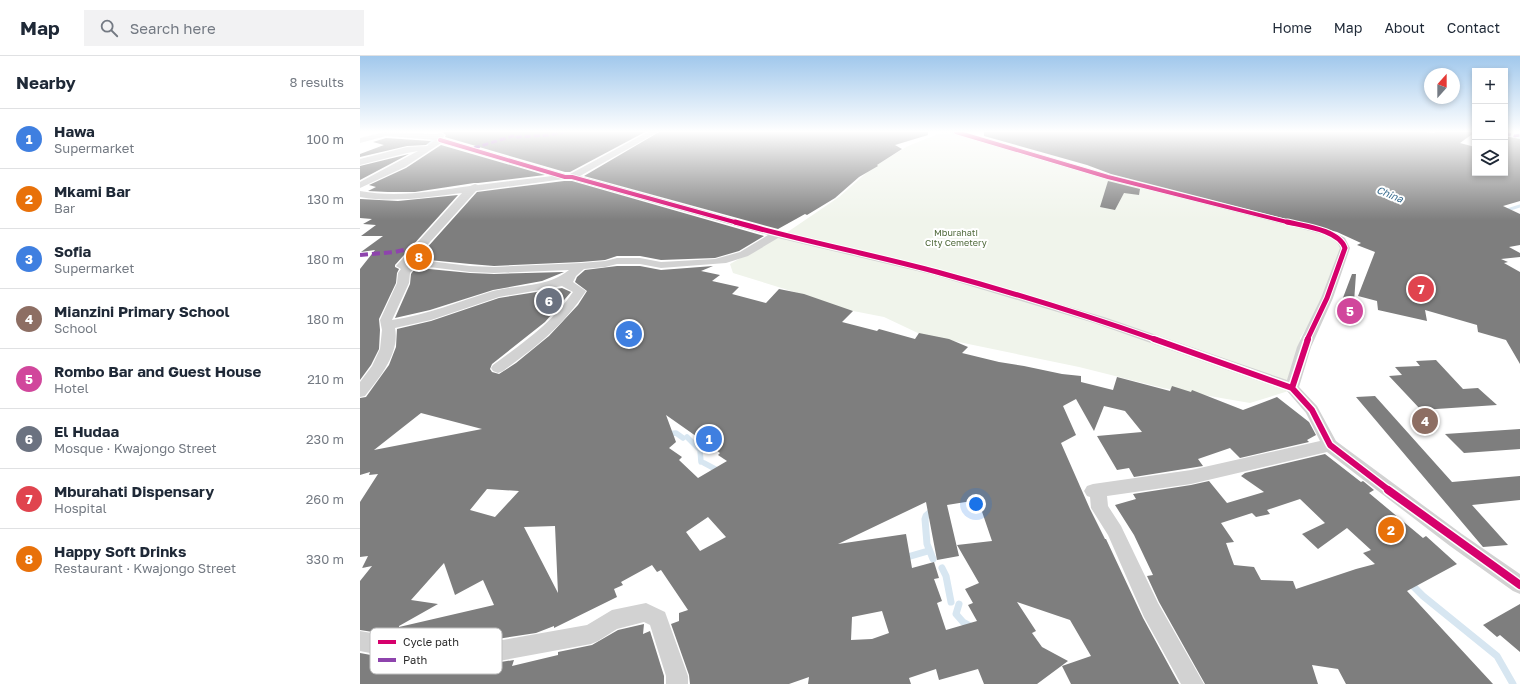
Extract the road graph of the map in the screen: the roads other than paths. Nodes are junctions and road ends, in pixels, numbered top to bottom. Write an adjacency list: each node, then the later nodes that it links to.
1 (406, 161): 6 (street)
2 (509, 161): 5 (street)
3 (599, 161): 5 (street)
4 (1055, 161): 14 (street)
5 (569, 177): 7 (street); 9 (street)
6 (360, 185)
7 (475, 187): 8 (street); 10 (street)
8 (360, 194)
9 (777, 234): 11 (street); 14 (street)
10 (402, 266): 11 (street); 12 (street)
11 (576, 269): 12 (street); 13 (street)
12 (388, 325): 15 (street)
13 (498, 368)
14 (1292, 388): 16 (street)
15 (360, 392)
16 (1330, 445): 17 (street); 22 (street)
17 (1520, 585)
18 (360, 641): 19 (street)
19 (370, 643)
20 (502, 650): 21 (street)
21 (677, 684)
22 (1193, 684)

